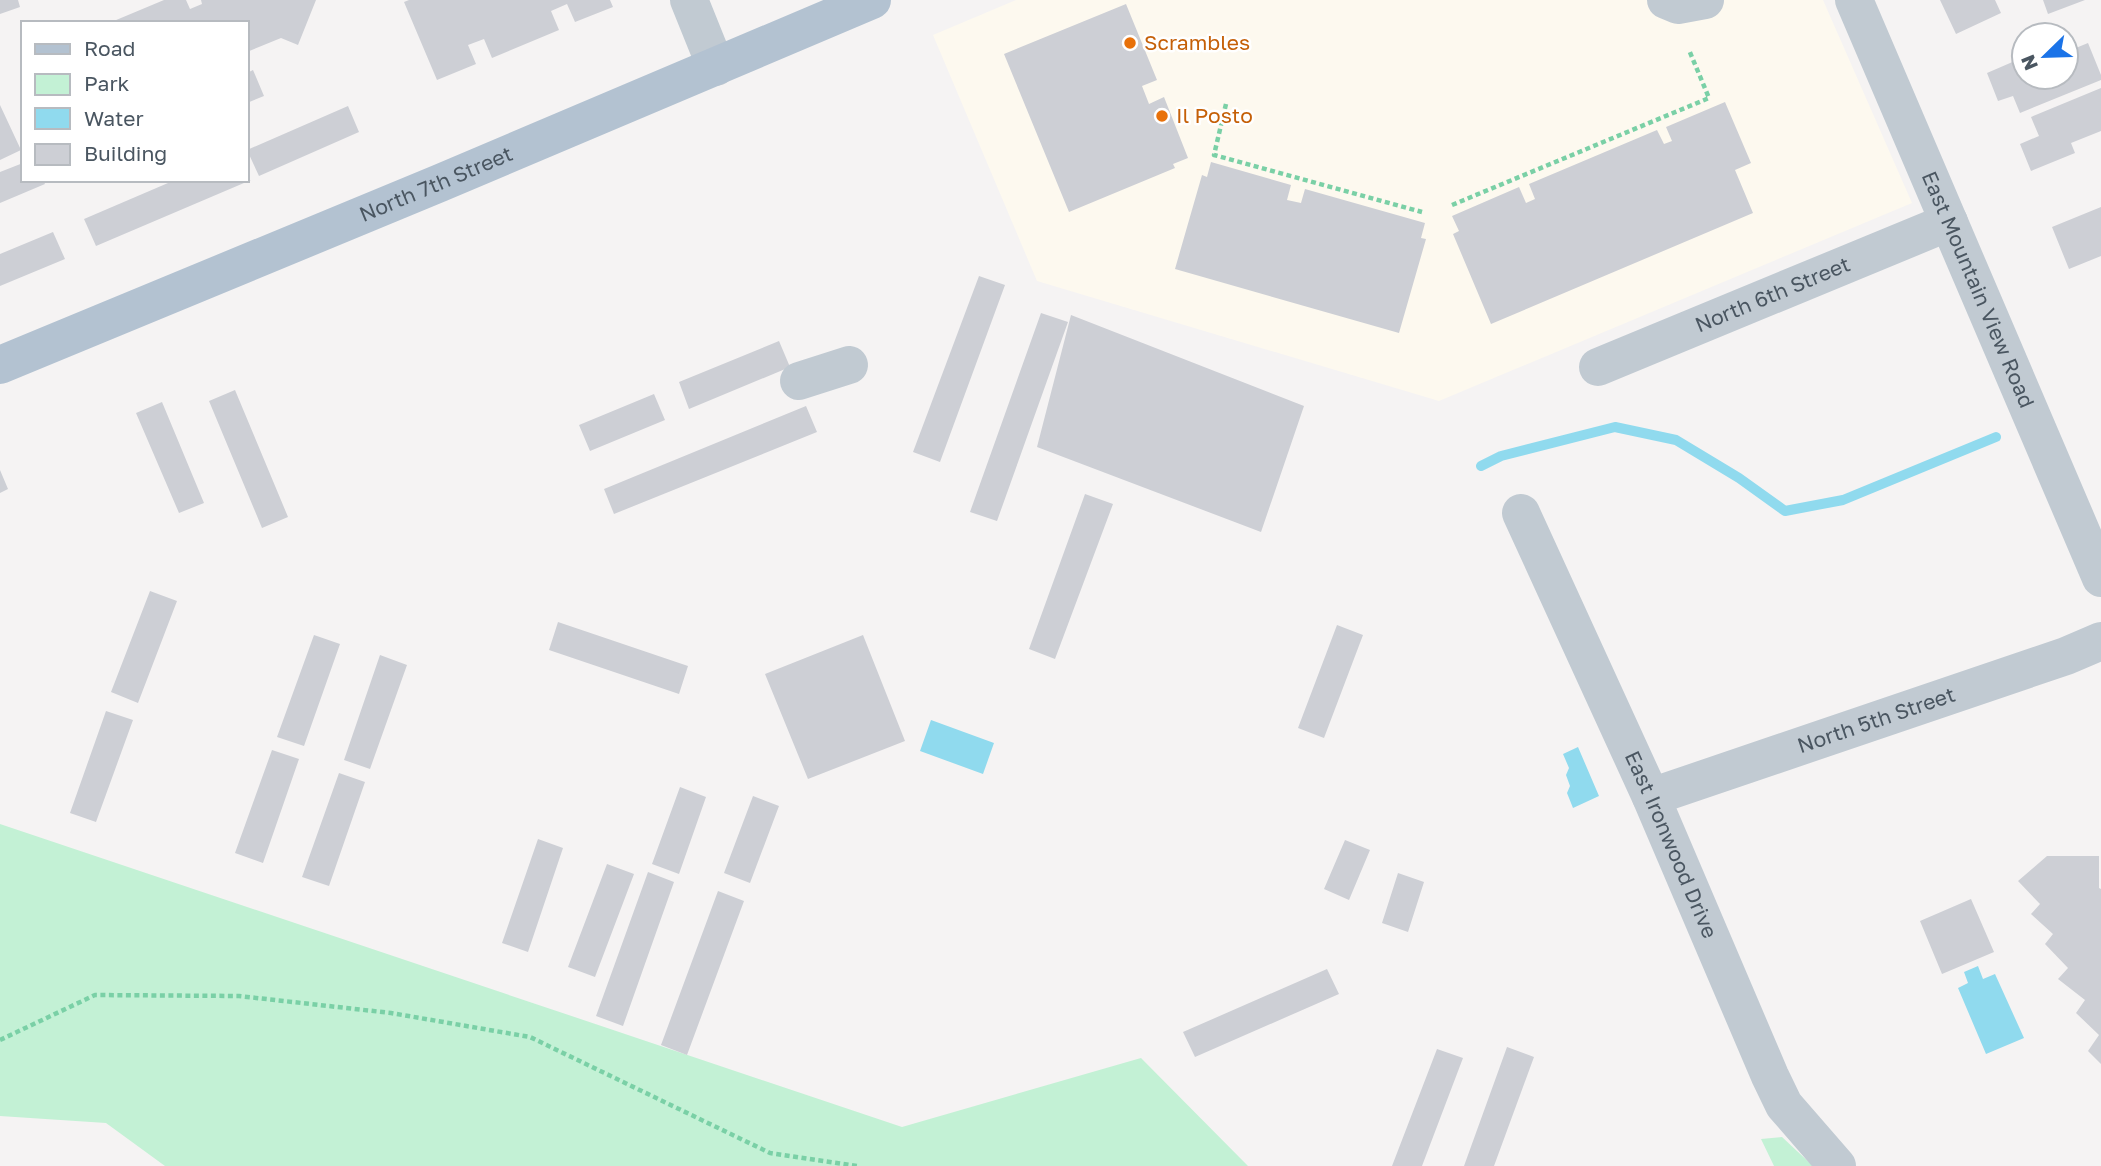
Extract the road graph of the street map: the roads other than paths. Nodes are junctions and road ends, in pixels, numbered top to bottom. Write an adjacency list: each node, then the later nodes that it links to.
1 (689, 0): 6 (street)
2 (872, 0): 6 (main road, North 7th Street)
3 (1666, 0): 4 (street)
4 (1705, 0)
5 (1854, 0): 7 (street, East Mountain View Road)
6 (716, 67): 8 (main road, North 7th Street)
7 (1949, 222): 10 (street, North 6th Street); 13 (street, East Mountain View Road)
8 (0, 365)
9 (849, 365): 11 (street)
10 (1598, 367)
11 (800, 381)
12 (1521, 513): 15 (street, East Ironwood Drive)
13 (2101, 578)
14 (2101, 641): 15 (street, North 5th Street)
15 (1651, 797): 16 (street, East Ironwood Drive)
16 (1837, 1166)

